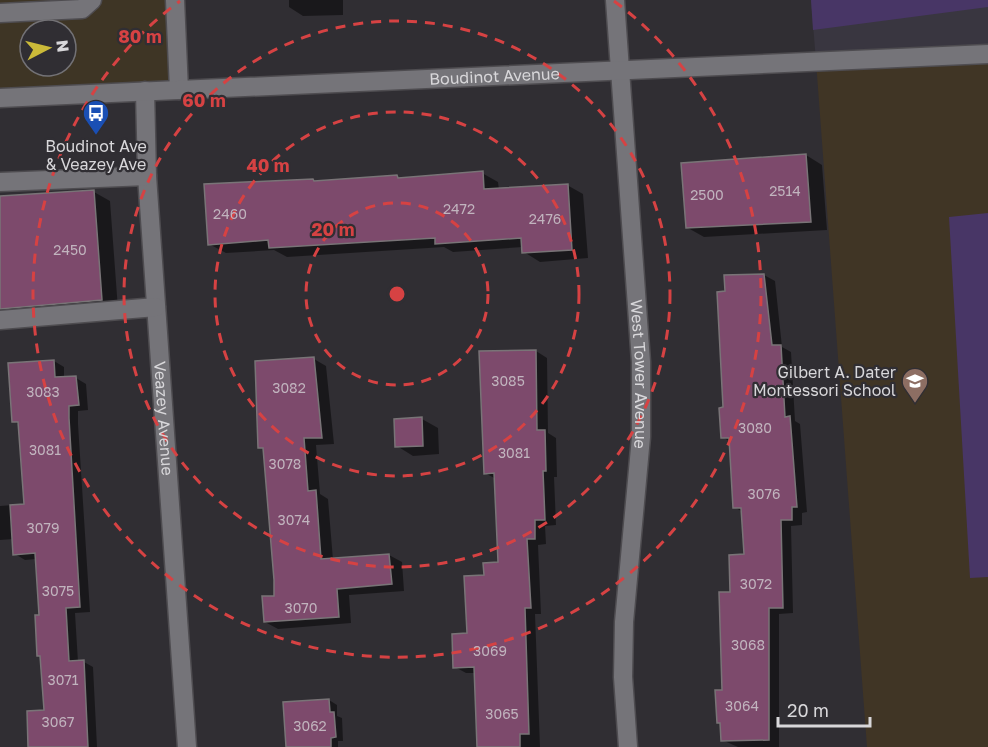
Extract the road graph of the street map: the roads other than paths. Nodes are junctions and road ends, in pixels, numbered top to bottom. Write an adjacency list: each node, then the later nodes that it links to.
1 (92, 0): 4 (street)
2 (175, 0): 7 (street)
3 (615, 0): 6 (street, West Tower Avenue)
4 (0, 13)
5 (988, 54): 6 (street, Boudinot Avenue)
6 (621, 72): 7 (street, Boudinot Avenue); 15 (street, West Tower Avenue)
7 (179, 90): 8 (street, Boudinot Avenue)
8 (145, 91): 9 (street, Boudinot Avenue); 10 (street, Veazey Avenue)
9 (0, 98)
10 (147, 176): 11 (street); 12 (street, Veazey Avenue)
11 (0, 183)
12 (156, 307): 13 (street); 14 (street, Veazey Avenue)
13 (0, 320)
14 (187, 747)
15 (628, 747)

